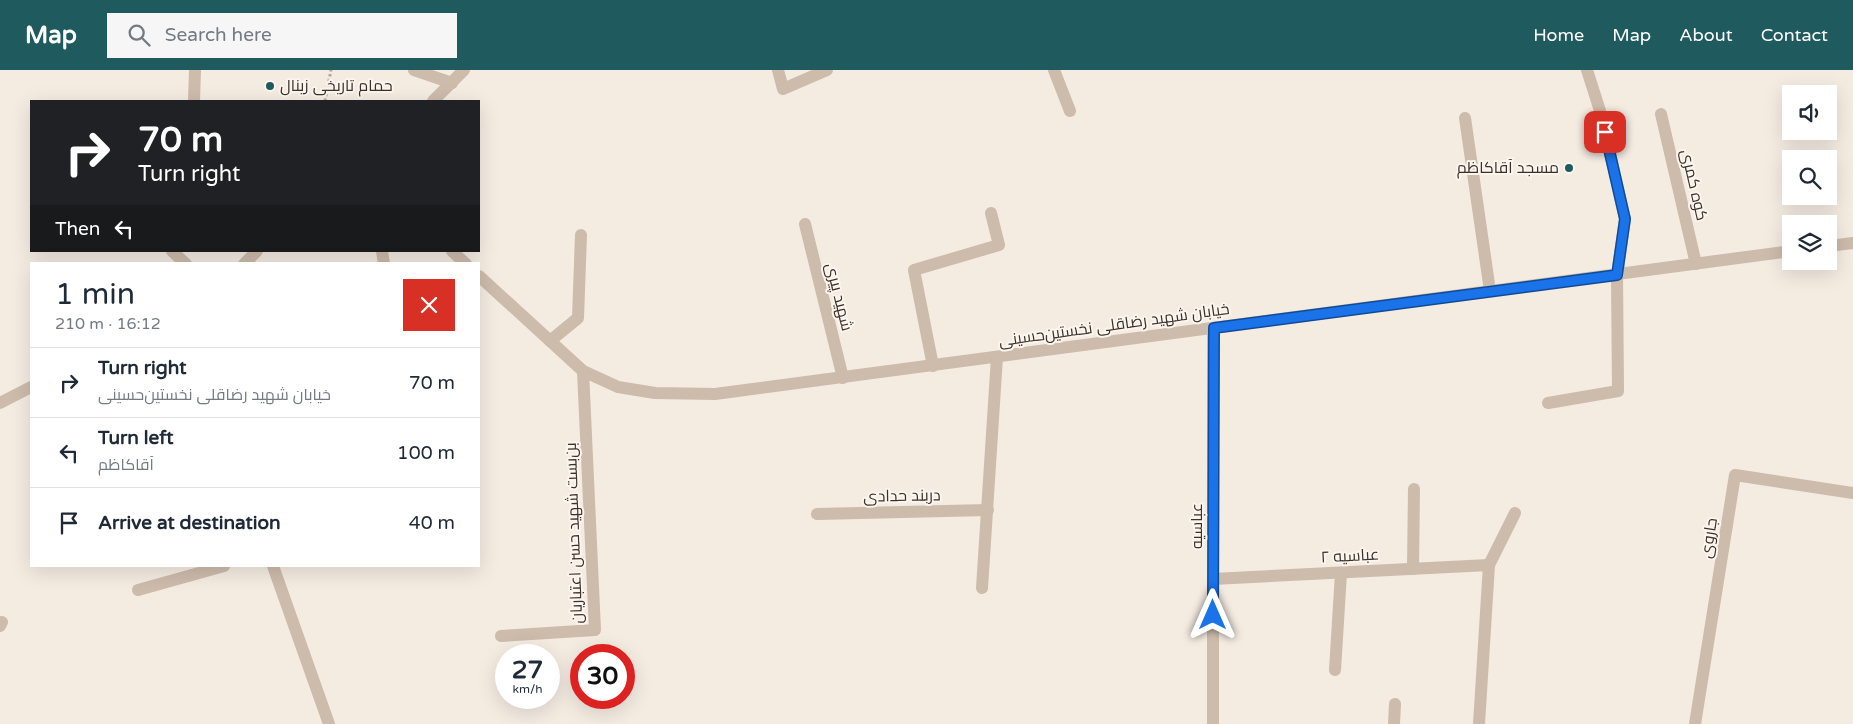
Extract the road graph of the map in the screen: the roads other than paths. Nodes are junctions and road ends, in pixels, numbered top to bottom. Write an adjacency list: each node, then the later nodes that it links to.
1 (194, 70): 9 (street)
2 (414, 70): 8 (street)
3 (464, 70): 8 (street)
4 (778, 70): 5 (street)
5 (827, 70)
6 (1054, 70): 11 (street)
7 (1586, 70): 27 (street)
8 (452, 83): 10 (street)
9 (194, 100)
10 (433, 100)
11 (1070, 111)
12 (1661, 114): 26 (street, کوه کمری)
13 (1464, 118): 29 (street)
14 (992, 213): 33 (street)
15 (805, 224): 35 (street, شهید پیری)
16 (581, 235): 31 (street)
17 (1853, 243): 18 (street)
18 (1837, 245)
19 (173, 252): 23 (street)
20 (256, 252): 24 (street)
21 (453, 252): 25 (street)
22 (1782, 252): 26 (street, خیابان شهید رضاقلی نخستین‌حسینی)
23 (184, 262)
24 (246, 262)
25 (464, 262)
26 (1696, 264): 27 (street, خیابان شهید رضاقلی نخستین‌حسینی)
27 (1617, 275): 29 (street, خیابان شهید رضاقلی نخستین‌حسینی); 37 (street)
28 (480, 277): 31 (street, خیابان شهید رضاقلی نخستین‌حسینی)
29 (1490, 292): 30 (street, خیابان شهید رضاقلی نخستین‌حسینی)
30 (1214, 328): 32 (street, خیابان شهید رضاقلی نخستین‌حسینی); 49 (street, عباسیه)
31 (550, 341): 34 (street, خیابان شهید رضاقلی نخستین‌حسینی)
32 (997, 357): 33 (street, خیابان شهید رضاقلی نخستین‌حسینی); 41 (street)
33 (933, 366): 35 (street, خیابان شهید رضاقلی نخستین‌حسینی)
34 (583, 371): 35 (street, خیابان شهید رضاقلی نخستین‌حسینی); 52 (street, بن‌بست شهید حسن اعتباریان)
35 (843, 378)
36 (30, 388): 38 (street)
37 (1548, 402)
38 (0, 403)
39 (1414, 489): 47 (street)
40 (1853, 493): 59 (street, جاروی)
41 (988, 510): 43 (street, دربند حدادی); 50 (street)
42 (1515, 513): 44 (street)
43 (817, 514)
44 (1489, 566): 47 (street, عباسیه ۲); 58 (street)
45 (220, 567): 51 (street)
46 (272, 567): 55 (street)
47 (1413, 569): 48 (street, عباسیه ۲)
48 (1341, 573): 49 (street, عباسیه ۲); 53 (street)
49 (1213, 579): 56 (street, عباسیه)
50 (982, 588)
51 (138, 590)
52 (501, 636)
53 (1335, 670)
54 (1395, 704): 57 (street)
55 (329, 724)
56 (1213, 724)
57 (1394, 724)
58 (1479, 724)
59 (1695, 724)

